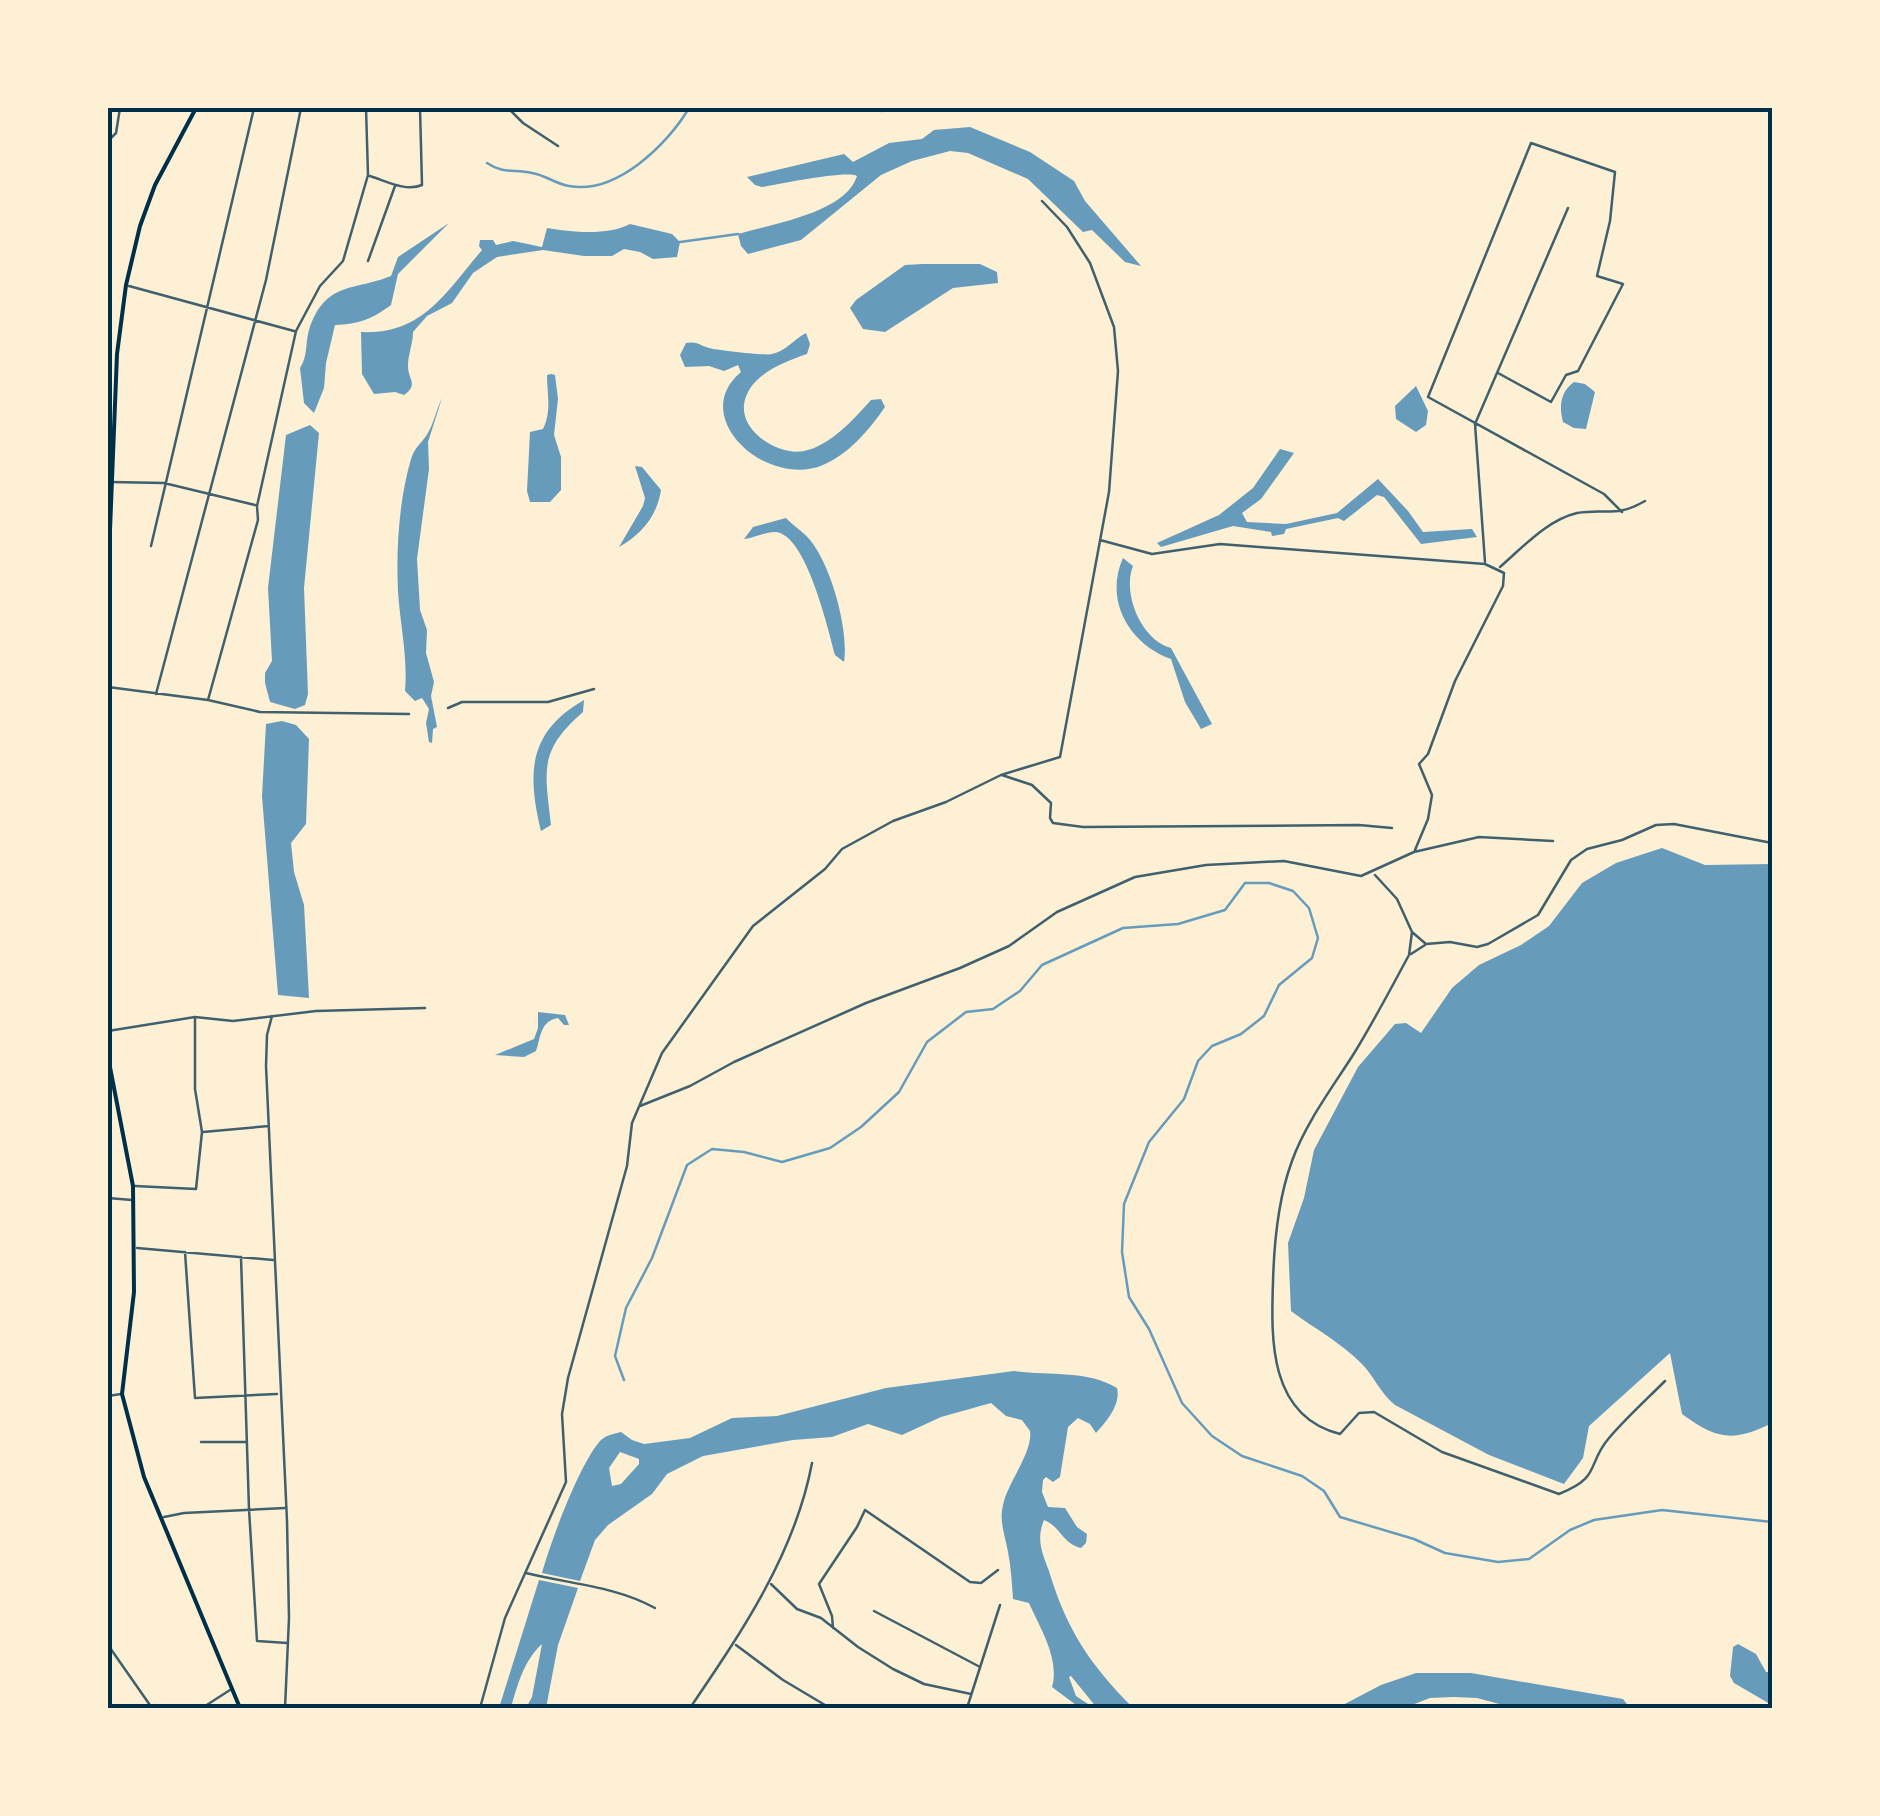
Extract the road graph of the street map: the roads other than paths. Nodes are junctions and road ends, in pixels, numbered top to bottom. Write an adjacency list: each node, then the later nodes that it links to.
1 (120, 108): 8 (street)
2 (196, 108): 15 (main road)
3 (254, 108): 16 (street)
4 (301, 108): 17 (street)
5 (366, 108): 10 (street)
6 (420, 108): 11 (street)
7 (508, 108): 9 (street)
8 (108, 141)
9 (558, 146)
10 (368, 175): 11 (street); 18 (street)
11 (396, 185): 14 (street)
12 (1042, 201): 30 (street)
13 (1568, 208): 21 (street)
14 (368, 261)
15 (126, 285): 16 (street); 20 (main road)
16 (207, 305): 17 (street); 24 (street)
17 (256, 320): 18 (street); 26 (street)
18 (296, 331): 28 (street)
19 (108, 351): 20 (street)
20 (117, 354): 23 (main road)
21 (1498, 373): 22 (street); 22 (street)
22 (1476, 424): 29 (street); 32 (street)
23 (110, 482): 24 (street); 25 (main road)
24 (164, 483): 26 (street); 31 (street)
25 (108, 493): 34 (main road)
26 (208, 494): 28 (street); 37 (street)
27 (1645, 501): 29 (street)
28 (257, 506): 38 (street)
29 (1622, 512): 33 (street)
30 (1099, 540): 32 (street); 41 (street)
31 (151, 546)
32 (1485, 564): 33 (street)
33 (1499, 568): 45 (street)
34 (108, 580)
35 (108, 687): 37 (street)
36 (594, 688): 39 (street)
37 (156, 694): 38 (street)
38 (208, 700): 40 (street)
39 (448, 708)
40 (409, 714)
41 (1001, 775): 42 (street); 55 (street)
42 (1392, 828)
43 (1553, 841): 45 (street)
44 (1772, 843): 48 (street)
45 (1414, 852): 46 (street)
46 (1373, 874): 47 (street); 55 (street)
47 (1412, 932): 48 (street); 49 (street)
48 (1426, 944): 49 (street)
49 (1410, 955): 65 (street)
50 (425, 1008): 51 (street)
51 (272, 1016): 52 (street); 56 (street)
52 (196, 1017): 53 (street); 57 (street)
53 (108, 1031)
54 (108, 1057): 58 (main road)
55 (639, 1106): 77 (street)
56 (269, 1126): 57 (street); 64 (street)
57 (202, 1132): 58 (street)
58 (134, 1186): 60 (main road)
59 (108, 1198): 60 (street)
60 (133, 1200): 61 (main road)
61 (134, 1248): 62 (street); 66 (main road)
62 (185, 1252): 63 (street); 68 (street)
63 (241, 1257): 64 (street); 68 (street)
64 (275, 1260): 67 (street)
65 (1665, 1381)
66 (122, 1394): 69 (street); 75 (main road)
67 (280, 1394): 68 (street); 73 (street)
68 (244, 1395): 71 (street)
69 (108, 1396)
70 (201, 1442): 71 (street)
71 (246, 1442): 74 (street)
72 (812, 1463): 78 (street)
73 (287, 1508): 74 (street); 83 (street)
74 (249, 1509): 75 (street); 83 (street)
75 (160, 1518): 87 (main road)
76 (998, 1570): 82 (street)
77 (524, 1573): 80 (street); 93 (street)
78 (770, 1582): 82 (street); 84 (street)
79 (1000, 1606): 86 (street)
80 (656, 1608)
81 (874, 1611): 86 (street)
82 (833, 1628): 88 (street)
83 (288, 1643): 92 (street)
84 (734, 1644): 94 (street); 95 (street)
85 (108, 1645): 89 (street)
86 (980, 1668): 88 (street)
87 (231, 1690): 90 (street); 91 (main road)
88 (971, 1694): 96 (street)
89 (152, 1708)
90 (202, 1708)
91 (240, 1708)
92 (285, 1708)
93 (480, 1708)
94 (690, 1708)
95 (830, 1708)
96 (967, 1708)

